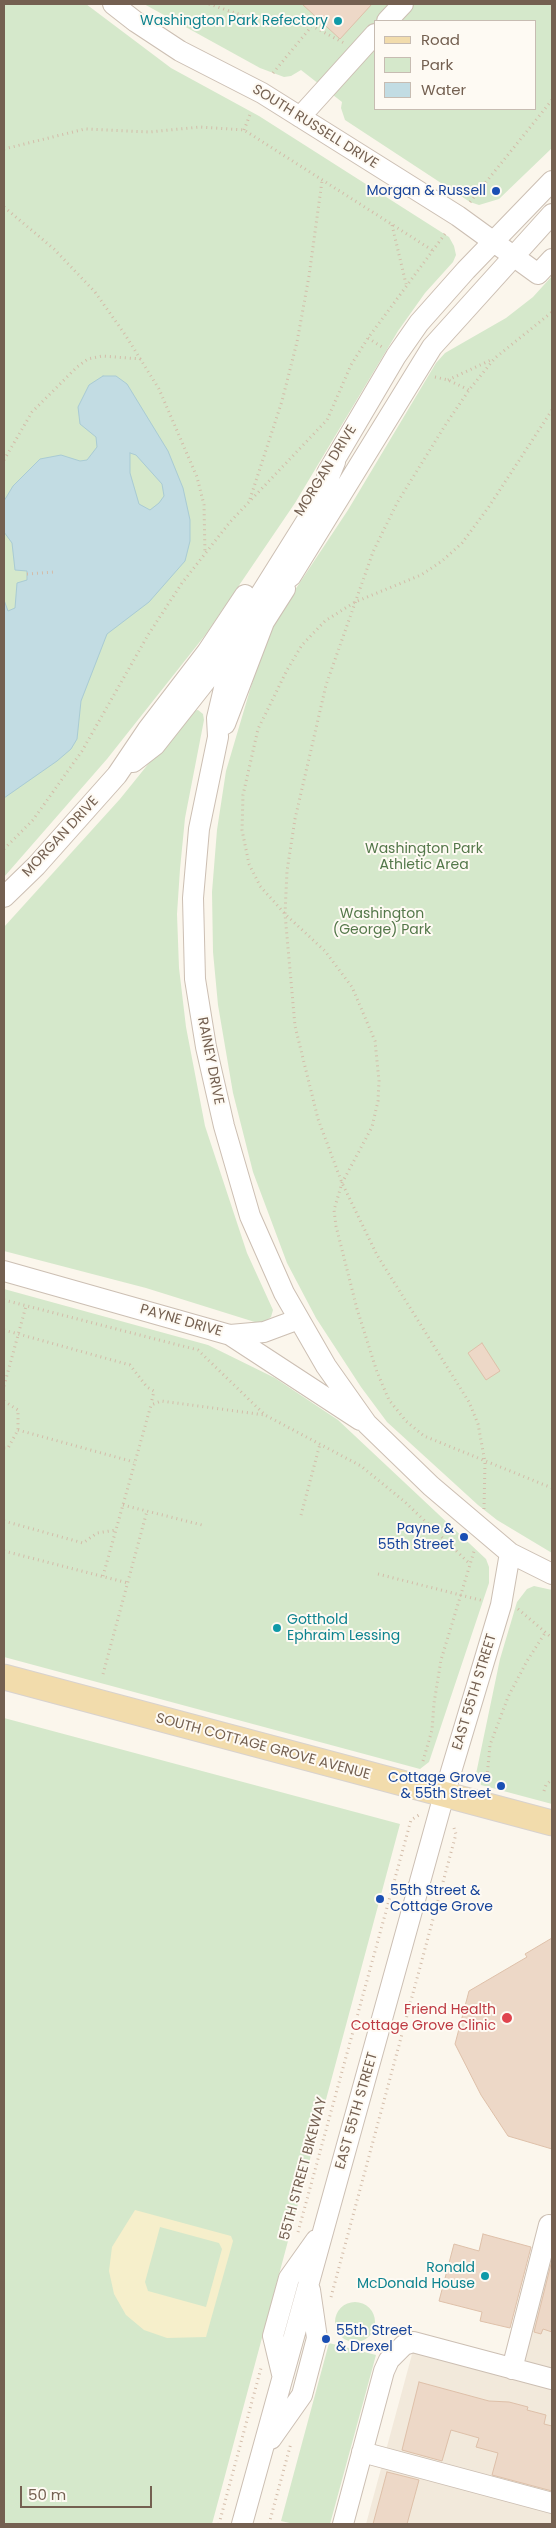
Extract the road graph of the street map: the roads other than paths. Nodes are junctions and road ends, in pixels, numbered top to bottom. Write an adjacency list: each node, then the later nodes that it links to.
1 (113, 4): 5 (street, SOUTH RUSSELL DRIVE)
2 (403, 4): 3 (street)
3 (388, 20)
4 (368, 41): 5 (street)
5 (300, 118): 8 (street, SOUTH RUSSELL DRIVE)
6 (552, 181): 8 (street, MORGAN DRIVE)
7 (552, 214): 9 (street, MORGAN DRIVE)
8 (494, 242): 9 (street, SOUTH RUSSELL DRIVE); 11 (street, MORGAN DRIVE)
9 (513, 256): 10 (street, SOUTH RUSSELL DRIVE); 12 (street, MORGAN DRIVE)
10 (552, 259)
11 (335, 462): 13 (street); 15 (street, MORGAN DRIVE)
12 (291, 576): 13 (street, MORGAN DRIVE); 14 (street, RAINEY DRIVE)
13 (234, 646): 14 (street, RAINEY DRIVE); 15 (street, MORGAN DRIVE)
14 (218, 737): 18 (street, RAINEY DRIVE)
15 (117, 776): 16 (street, MORGAN DRIVE)
16 (4, 897)
17 (4, 1271): 19 (street, PAYNE DRIVE)
18 (299, 1319): 19 (street); 20 (street, RAINEY DRIVE)
19 (230, 1335): 21 (street, PAYNE DRIVE)
20 (326, 1366): 21 (street, PAYNE DRIVE)
21 (367, 1424): 22 (street, PAYNE DRIVE)
22 (510, 1553): 23 (street, PAYNE DRIVE); 25 (street, EAST 55TH STREET)
23 (552, 1574)
24 (4, 1677): 25 (main road, SOUTH COTTAGE GROVE AVENUE)
25 (444, 1795): 26 (main road, SOUTH COTTAGE GROVE AVENUE); 28 (street, EAST 55TH STREET)
26 (552, 1824)
27 (552, 2226): 30 (street)
28 (324, 2231): 29 (street, EAST 55TH STREET); 31 (street)
29 (309, 2283): 31 (street, EAST 55TH STREET); 34 (street)
30 (512, 2368): 32 (street); 33 (street)
31 (283, 2377): 34 (street, EAST 55TH STREET)
32 (552, 2379)
33 (362, 2452): 35 (street); 37 (street)
34 (262, 2453): 36 (street, EAST 55TH STREET)
35 (552, 2503)
36 (242, 2524)
37 (343, 2524)

